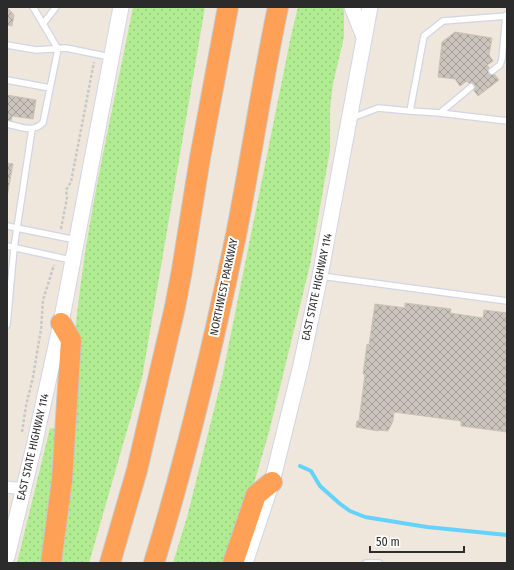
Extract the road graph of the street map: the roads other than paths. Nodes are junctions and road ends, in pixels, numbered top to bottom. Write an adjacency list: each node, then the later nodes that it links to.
1 (33, 7): 9 (lane)
2 (56, 7): 9 (lane)
3 (121, 7): 13 (main road, EAST STATE HIGHWAY 114)
4 (228, 7): 39 (highway)
5 (278, 7): 40 (highway, NORTHWEST PARKWAY)
6 (352, 7): 10 (main road)
7 (370, 7): 10 (main road, EAST STATE HIGHWAY 114)
8 (506, 15): 14 (lane); 18 (lane)
9 (43, 24): 12 (lane)
10 (364, 38): 20 (main road, EAST STATE HIGHWAY 114)
11 (7, 45): 12 (lane)
12 (58, 49): 13 (lane); 17 (lane)
13 (111, 57): 26 (main road, EAST STATE HIGHWAY 114)
14 (492, 71)
15 (7, 80): 17 (lane)
16 (471, 87): 19 (lane)
17 (50, 88): 23 (lane)
18 (410, 112): 19 (lane); 20 (lane)
19 (440, 113): 21 (lane)
20 (350, 119): 30 (main road, EAST STATE HIGHWAY 114)
21 (507, 121)
22 (7, 124): 23 (lane)
23 (32, 129): 25 (lane)
24 (7, 226): 25 (lane)
25 (17, 228): 26 (lane); 28 (lane)
26 (76, 240): 29 (main road, EAST STATE HIGHWAY 114)
27 (7, 246): 28 (lane)
28 (14, 248): 29 (lane); 33 (lane)
29 (73, 260): 32 (main road, EAST STATE HIGHWAY 114)
30 (320, 276): 31 (lane); 34 (main road, EAST STATE HIGHWAY 114)
31 (507, 301)
32 (61, 323): 36 (main road, EAST STATE HIGHWAY 114); 38 (highway)
33 (7, 325)
34 (272, 482): 41 (highway); 42 (main road, EAST STATE HIGHWAY 114)
35 (7, 487): 36 (street)
36 (24, 489): 37 (main road, EAST STATE HIGHWAY 114)
37 (8, 551)
38 (51, 563)
39 (110, 563)
40 (154, 563)
41 (233, 563)
42 (245, 563)
43 (366, 563): 44 (lane)
44 (379, 563)

